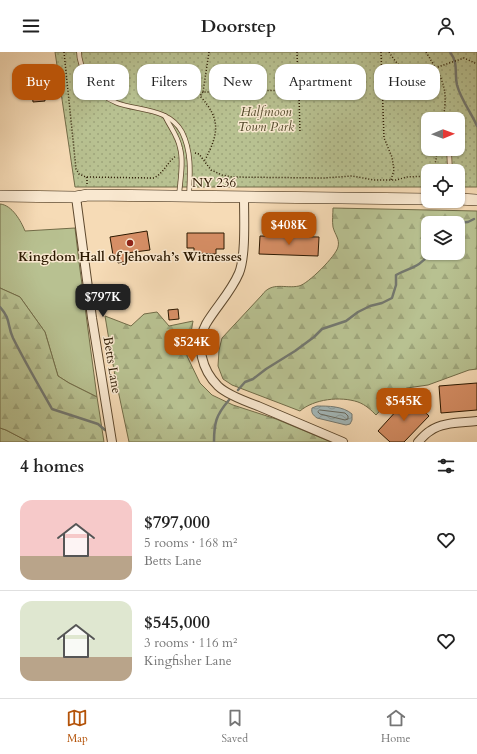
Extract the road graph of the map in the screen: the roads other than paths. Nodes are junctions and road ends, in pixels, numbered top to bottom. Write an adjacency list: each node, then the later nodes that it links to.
1 (79, 52): 2 (lane)
2 (164, 116): 5 (lane); 5 (lane)
3 (0, 196): 4 (main road, NY 236 / NY 236)
4 (76, 197): 5 (main road, NY 236 / NY 236); 11 (street, Betts Lane)
5 (184, 197): 6 (main road, NY 236 / NY 236)
6 (244, 197): 7 (main road, NY 236 / NY 236); 12 (street)
7 (421, 199)
8 (465, 199): 9 (main road)
9 (477, 200)
10 (477, 421): 13 (street)
11 (112, 442)
12 (342, 442)
13 (418, 442)

